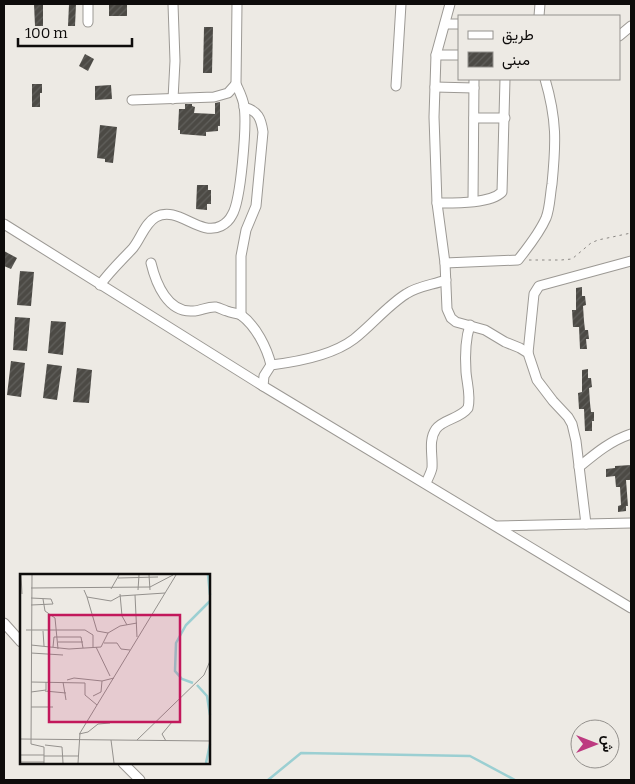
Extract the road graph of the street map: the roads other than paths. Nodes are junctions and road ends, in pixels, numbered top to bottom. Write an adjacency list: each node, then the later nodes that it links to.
1 (88, 4): 6 (street)
2 (173, 4): 19 (street)
3 (237, 4): 16 (street)
4 (401, 4): 17 (street)
5 (450, 4): 7 (street)
6 (88, 22)
7 (445, 24): 8 (street); 11 (street)
8 (458, 24)
9 (631, 26): 10 (street)
10 (620, 35)
11 (436, 55): 12 (street); 18 (street)
12 (458, 55)
13 (505, 80): 23 (street)
14 (545, 80): 29 (street)
15 (474, 83): 18 (street); 22 (street)
16 (236, 84): 19 (street); 21 (street)
17 (396, 86)
18 (435, 87): 25 (street)
19 (173, 99): 20 (street)
20 (132, 100)
21 (244, 106): 31 (street); 32 (street)
22 (474, 118): 23 (street); 24 (street)
23 (505, 118): 24 (street)
24 (473, 201): 25 (street)
25 (437, 203): 29 (street)
26 (4, 224): 31 (street)
27 (631, 261): 34 (street)
28 (152, 263): 32 (street)
29 (445, 263): 30 (street)
30 (446, 280): 33 (street); 35 (street)
31 (100, 285): 36 (street)
32 (241, 315): 35 (street)
33 (470, 325): 34 (street); 39 (street)
34 (528, 353): 38 (street)
35 (271, 365): 36 (street)
36 (263, 386): 39 (street)
37 (631, 434): 38 (street)
38 (579, 467): 41 (street)
39 (426, 483): 42 (street)
40 (631, 523): 41 (street)
41 (586, 524): 42 (street)
42 (495, 526): 43 (street)
43 (631, 608)
44 (4, 623): 45 (street)
45 (20, 641)
46 (124, 764): 47 (street)
47 (140, 780)

